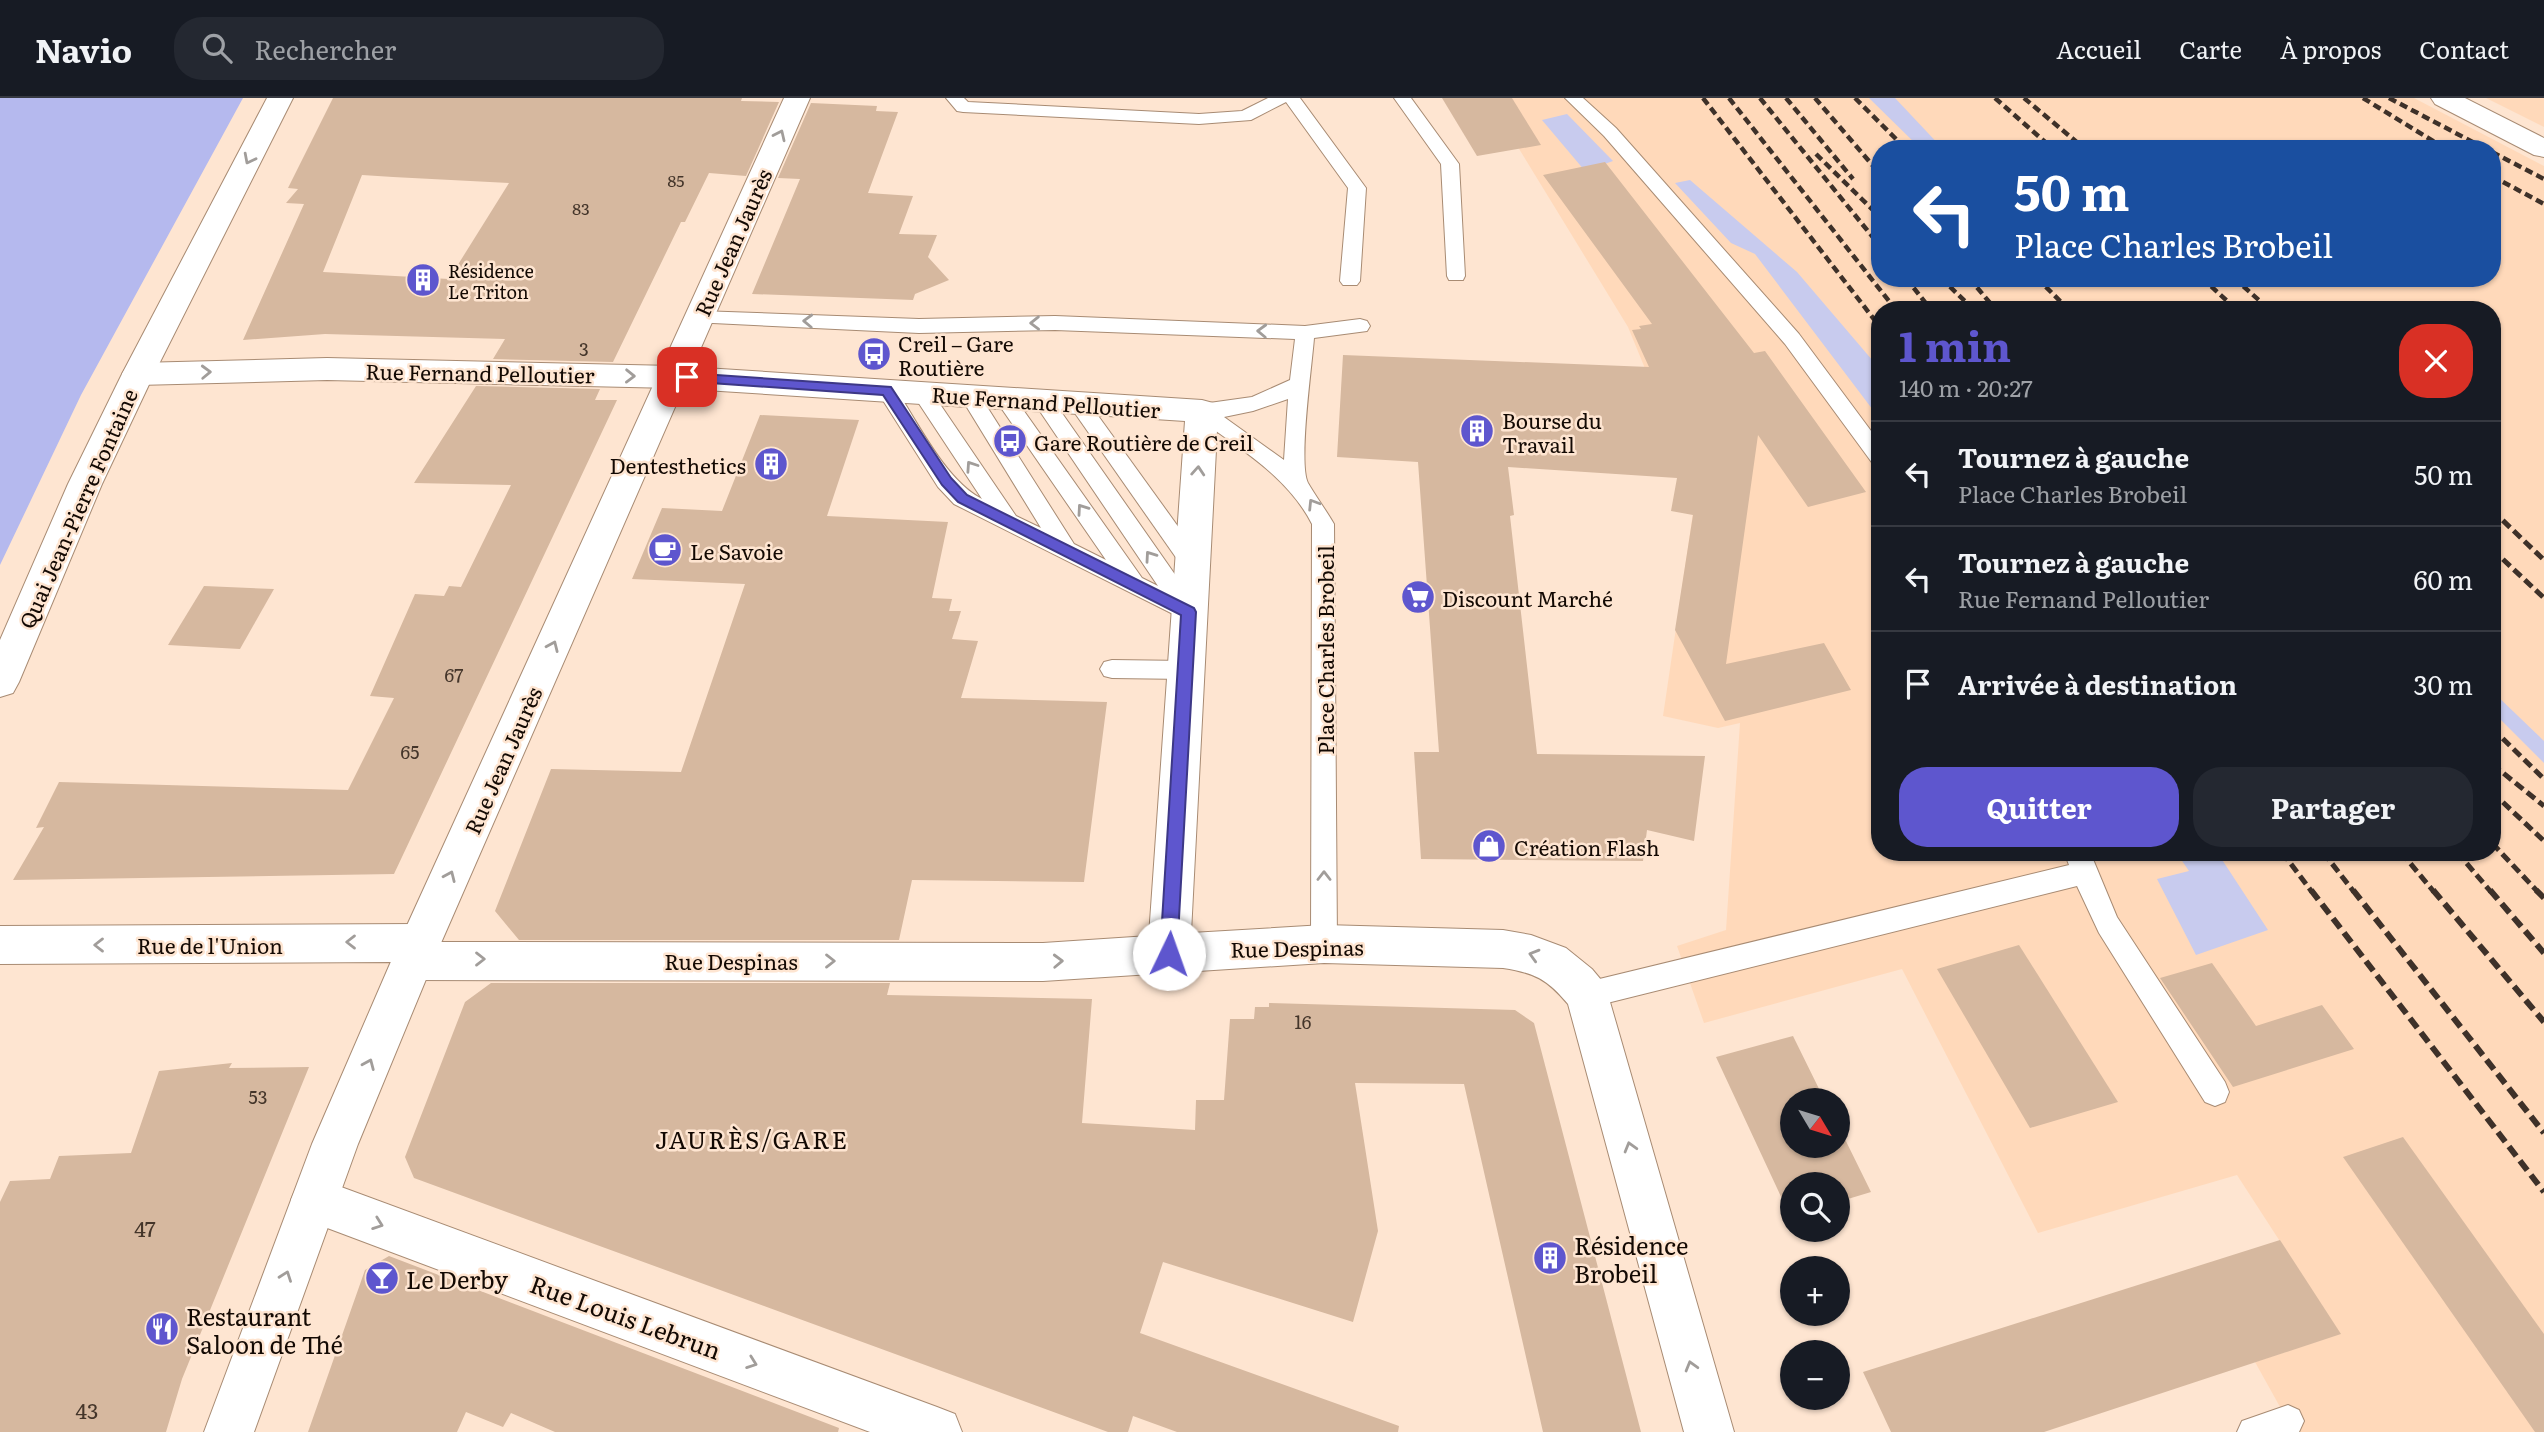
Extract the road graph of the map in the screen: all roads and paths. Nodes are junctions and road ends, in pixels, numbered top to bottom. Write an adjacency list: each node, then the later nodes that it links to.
1 (281, 98): 15 (street, Quai Jean-Pierre Fontaine, one-way to 15)
2 (797, 98): 12 (street, Rue Jean Jaurès, one-way to 2)
3 (954, 98): 4 (lane)
4 (1281, 98)
5 (1291, 98): 11 (lane)
6 (1402, 98): 10 (lane)
7 (1573, 98): 25 (lane)
8 (2444, 98): 9 (street)
9 (2544, 149)
10 (1456, 276)
11 (1350, 281)
12 (699, 317): 14 (lane, one-way to 12); 16 (street, Rue Jean Jaurès)
13 (1360, 326): 14 (lane)
14 (1305, 333): 17 (lane)
15 (138, 374): 16 (street, Rue Fernand Pelloutier, one-way to 16); 34 (street, Quai Jean-Pierre Fontaine)
16 (673, 377): 18 (street, Rue Fernand Pelloutier); 38 (street, Rue Jean Jaurès, one-way to 16)
17 (1300, 383): 24 (lane); 26 (lane)
18 (887, 391): 19 (street, Rue Fernand Pelloutier); 27 (lane)
19 (922, 393): 20 (street, Rue Fernand Pelloutier); 27 (lane, one-way to 19)
20 (970, 396): 21 (street, Rue Fernand Pelloutier); 28 (lane)
21 (1005, 399): 22 (street, Rue Fernand Pelloutier); 30 (lane, one-way to 21)
22 (1043, 401): 23 (street, Rue Fernand Pelloutier); 31 (lane, one-way to 22)
23 (1079, 404): 24 (street, Rue Fernand Pelloutier); 29 (lane)
24 (1202, 411): 26 (lane, Place Charles Brobeil); 29 (street, one-way to 24)
25 (1871, 447)
26 (1296, 481): 36 (lane, Place Charles Brobeil, one-way to 26)
27 (1009, 522): 28 (lane)
28 (1067, 551): 30 (lane)
29 (1192, 563): 31 (street)
30 (1135, 585): 31 (lane)
31 (1189, 612): 33 (street)
32 (1112, 669): 33 (lane)
33 (1186, 670): 39 (street)
34 (0, 682)
35 (2081, 863): 40 (lane); 41 (lane)
36 (1324, 944): 39 (street, Rue Despinas); 40 (street, Rue Despinas, one-way to 36)
37 (0, 946): 38 (street, Rue de l'Union, one-way to 37)
38 (416, 952): 39 (street, Rue Despinas, one-way to 39); 42 (street, Rue Jean Jaurès, one-way to 38)
39 (1169, 954)
40 (1587, 995): 46 (street, Rue Despinas, one-way to 40)
41 (2215, 1092)
42 (314, 1200): 44 (street, Rue Jean Jaurès, one-way to 42); 45 (street, Rue Louis Lebrun, one-way to 45)
43 (2288, 1421): 47 (lane)
44 (229, 1432)
45 (937, 1432)
46 (1710, 1432)
47 (2253, 1432)

